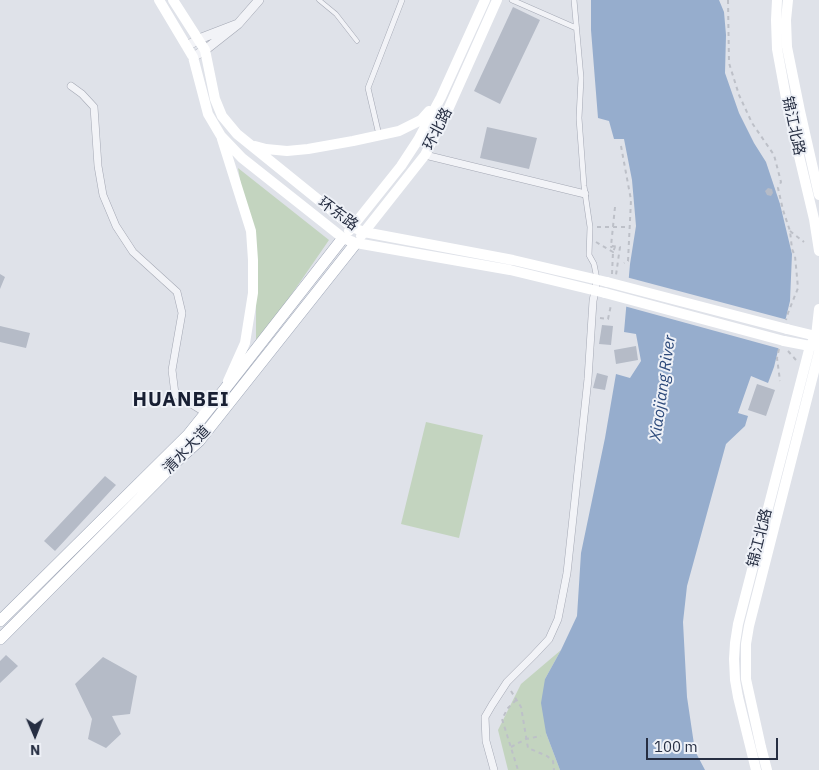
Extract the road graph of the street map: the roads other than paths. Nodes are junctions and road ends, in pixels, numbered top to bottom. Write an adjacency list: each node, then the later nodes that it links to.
1 (159, 0): 16 (main road, 环东路)
2 (173, 0): 14 (main road, 环东路)
3 (259, 0): 12 (street)
4 (319, 0): 15 (lane)
5 (402, 0): 21 (street)
6 (485, 0): 20 (main road, 环北路)
7 (497, 0): 24 (main road, 环北路)
8 (512, 0): 13 (street)
9 (574, 0): 13 (street)
10 (777, 0): 31 (main road, 锦江北路)
11 (788, 0): 26 (main road, 锦江北路)
12 (238, 24): 14 (street); 17 (street)
13 (576, 28): 25 (street)
14 (198, 39): 16 (street); 17 (main road, 环东路)
15 (357, 41)
16 (187, 46): 18 (main road, 环东路)
17 (205, 50): 18 (street); 23 (main road, 环东路)
18 (193, 57): 22 (main road, 环东路)
19 (71, 86): 37 (street)
20 (441, 97): 21 (main road); 27 (main road, 环北路)
21 (379, 135): 23 (main road)
22 (221, 136): 29 (main road, 环东路); 36 (main road)
23 (251, 145): 27 (main road, 环东路)
24 (425, 155): 25 (street); 28 (main road, 环北路)
25 (585, 194): 32 (street)
26 (819, 195)
27 (352, 227): 28 (main road, 环东路); 29 (main road, 环北路)
28 (364, 232): 30 (main road, 环北路); 32 (main road, 环东路)
29 (343, 238): 30 (main road, 环东路); 36 (main road, 清水大道)
30 (356, 243): 32 (main road, 环东路); 39 (main road, 清水大道)
31 (819, 251)
32 (605, 284): 34 (main road, bridge); 34 (main road, bridge); 40 (street)
33 (819, 309): 34 (main road, 锦江北路)
34 (816, 341): 41 (main road, 锦江北路)
35 (819, 352): 42 (main road, 锦江北路)
36 (221, 394): 37 (main road, 清水大道)
37 (206, 413): 38 (main road, 清水大道)
38 (0, 621)
39 (0, 639)
40 (494, 770)
41 (756, 770)
42 (767, 770)

